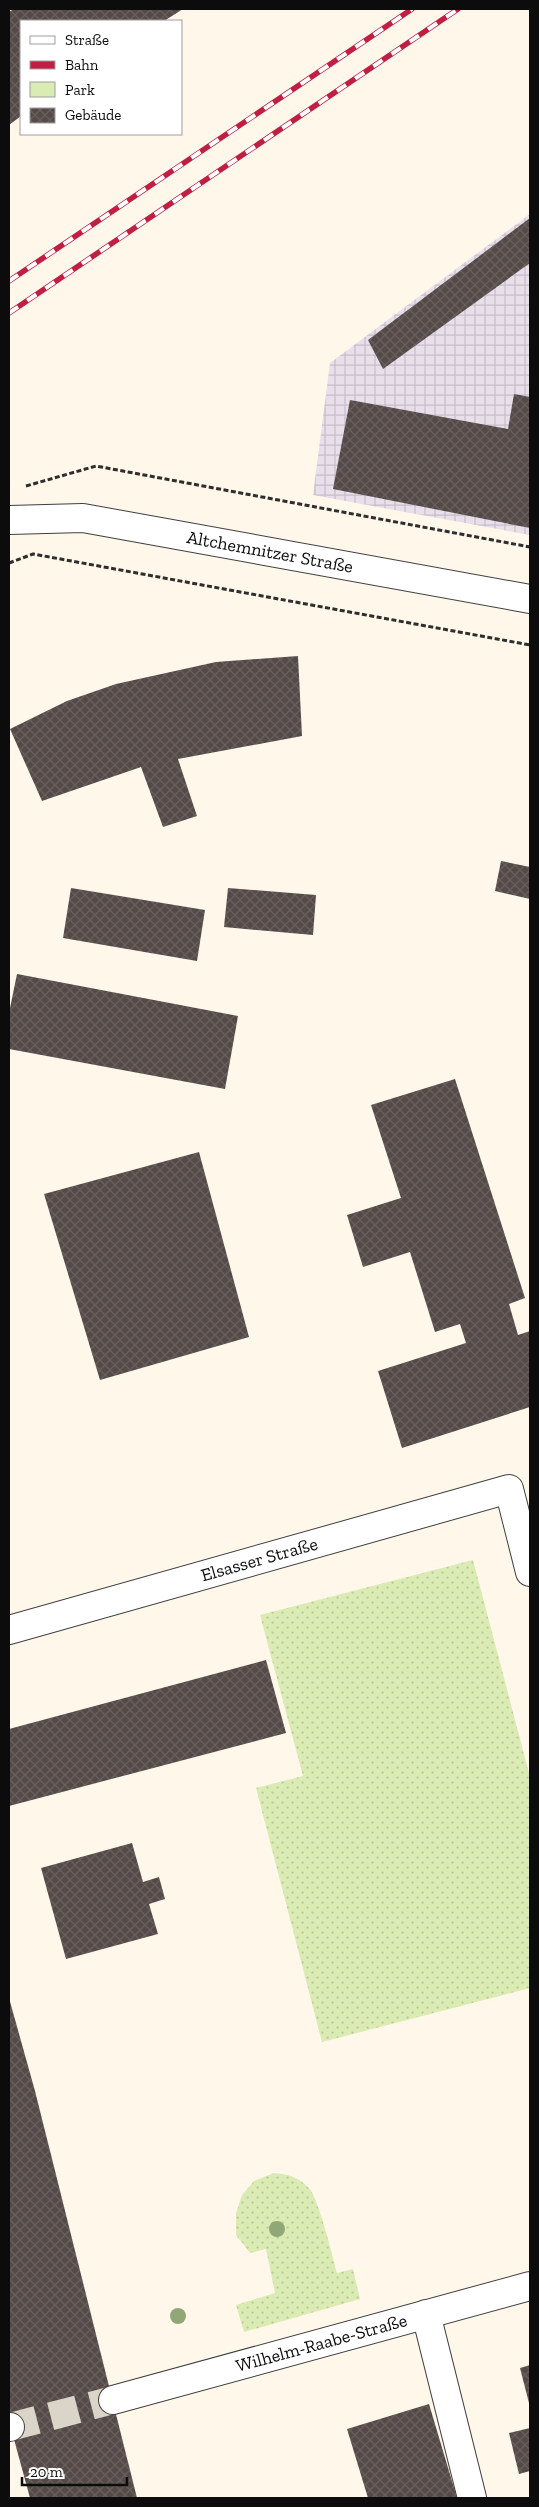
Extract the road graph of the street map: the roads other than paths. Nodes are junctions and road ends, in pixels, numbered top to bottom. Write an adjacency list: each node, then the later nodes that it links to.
1 (9, 520): 2 (street, Altchemnitzer Straße)
2 (530, 599)
3 (530, 1572): 4 (street, Elsasser Straße)
4 (9, 1630)
5 (530, 2286): 6 (street, Wilhelm-Raabe-Straße)
6 (426, 2314): 7 (street, Wilhelm-Raabe-Straße); 8 (street)
7 (113, 2400)
8 (472, 2498)

